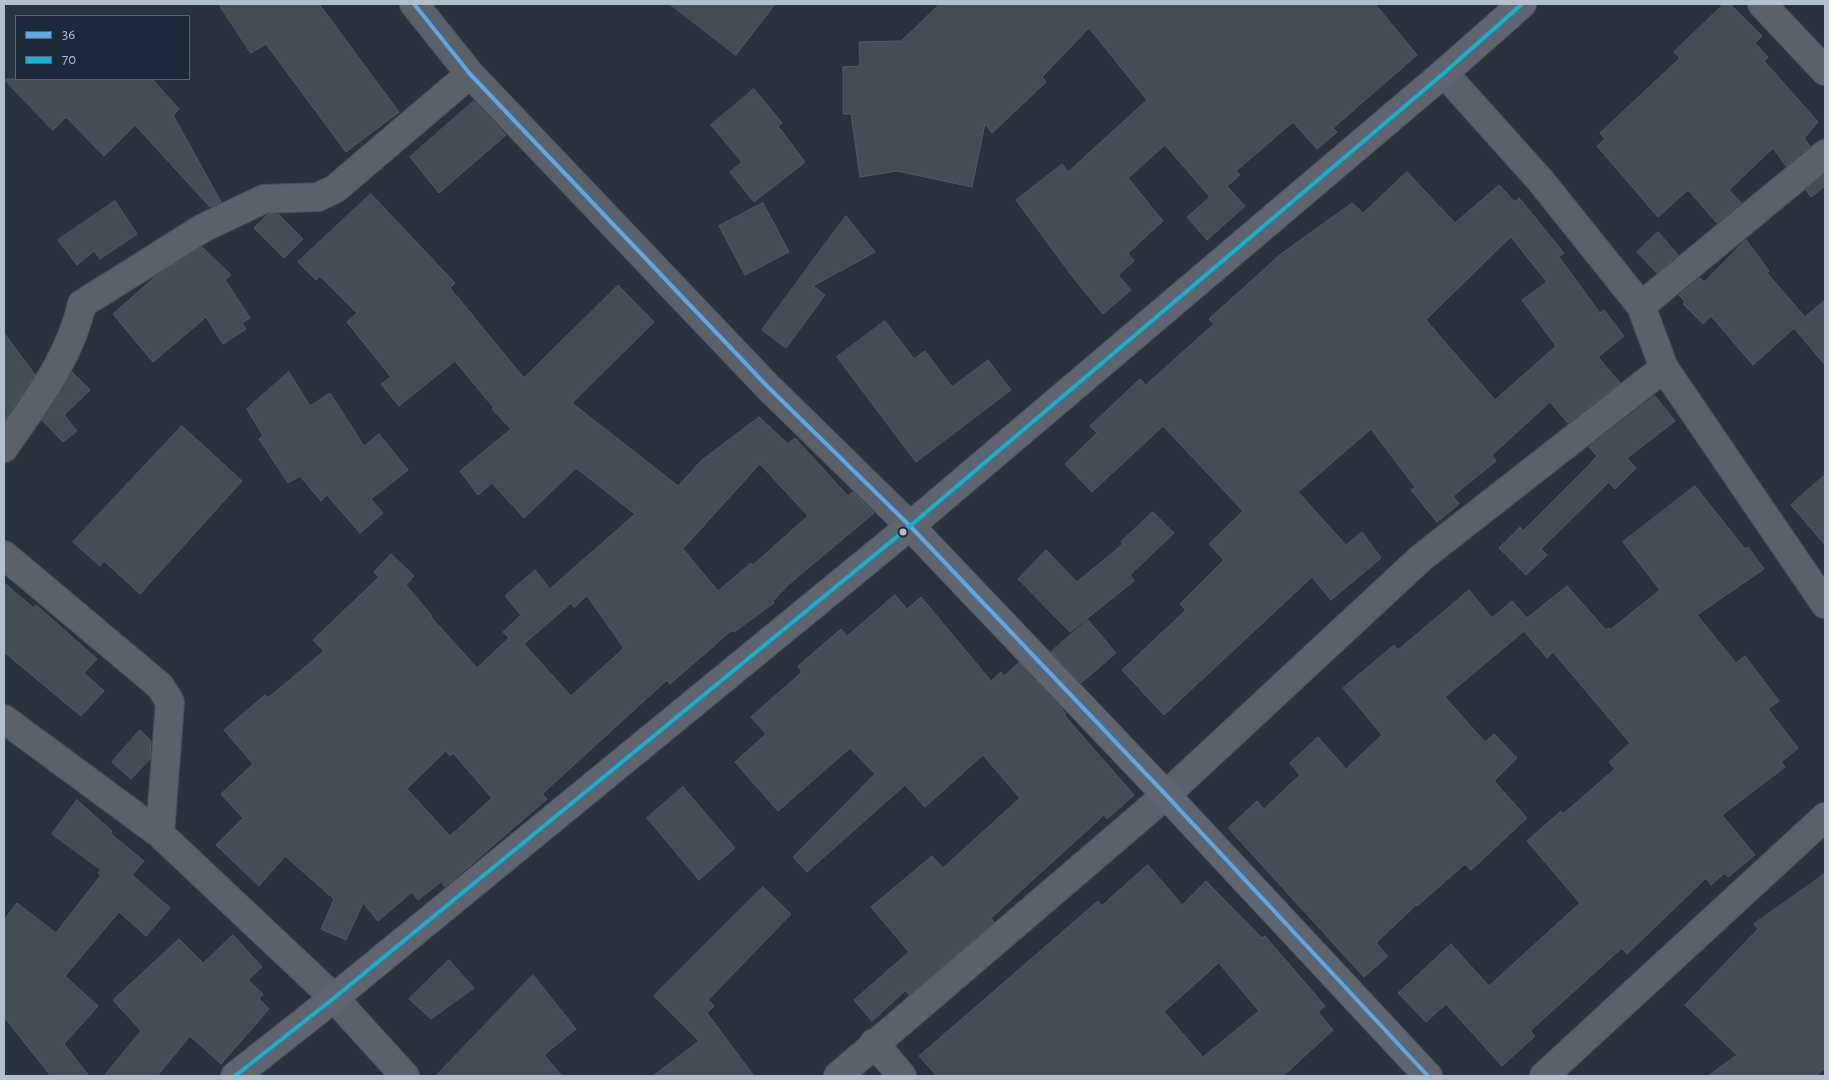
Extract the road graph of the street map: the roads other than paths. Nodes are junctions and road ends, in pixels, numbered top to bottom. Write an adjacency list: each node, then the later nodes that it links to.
1 (414, 4): 6 (street)
2 (1522, 4): 5 (street)
3 (1762, 4): 4 (street)
4 (1825, 71)
5 (1444, 73): 8 (street); 11 (street)
6 (470, 74): 10 (street); 11 (street)
7 (1825, 154): 8 (street)
8 (1641, 306): 9 (street)
9 (1664, 368): 13 (street); 15 (street)
10 (4, 448)
11 (910, 526): 15 (street); 18 (street)
12 (4, 555): 17 (street)
13 (1825, 604)
14 (4, 719): 17 (street)
15 (1166, 795): 19 (street); 24 (street)
16 (1825, 817): 25 (street)
17 (160, 834): 18 (street)
18 (334, 998): 20 (street); 21 (street)
19 (874, 1044): 22 (street); 23 (street)
20 (234, 1076)
21 (405, 1076)
22 (838, 1076)
23 (902, 1076)
24 (1428, 1076)
25 (1544, 1076)

